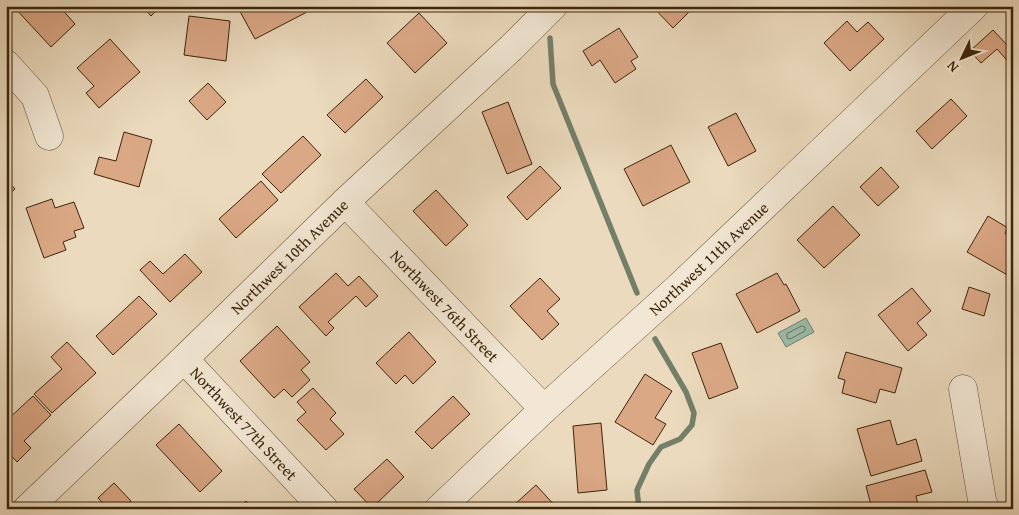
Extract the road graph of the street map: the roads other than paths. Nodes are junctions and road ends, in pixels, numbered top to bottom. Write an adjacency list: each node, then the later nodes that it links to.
1 (553, 6): 5 (street, Northwest 10th Avenue)
2 (974, 6): 8 (street, Northwest 11th Avenue)
3 (6, 64): 4 (street)
4 (49, 136)
5 (345, 202): 6 (street, Northwest 10th Avenue); 8 (street, Northwest 76th Street)
6 (184, 360): 9 (street, Northwest 10th Avenue); 10 (street, Northwest 77th Street)
7 (963, 389): 12 (street)
8 (544, 409): 11 (street, Northwest 11th Avenue)
9 (27, 509)
10 (324, 509)
11 (439, 509)
12 (986, 509)

